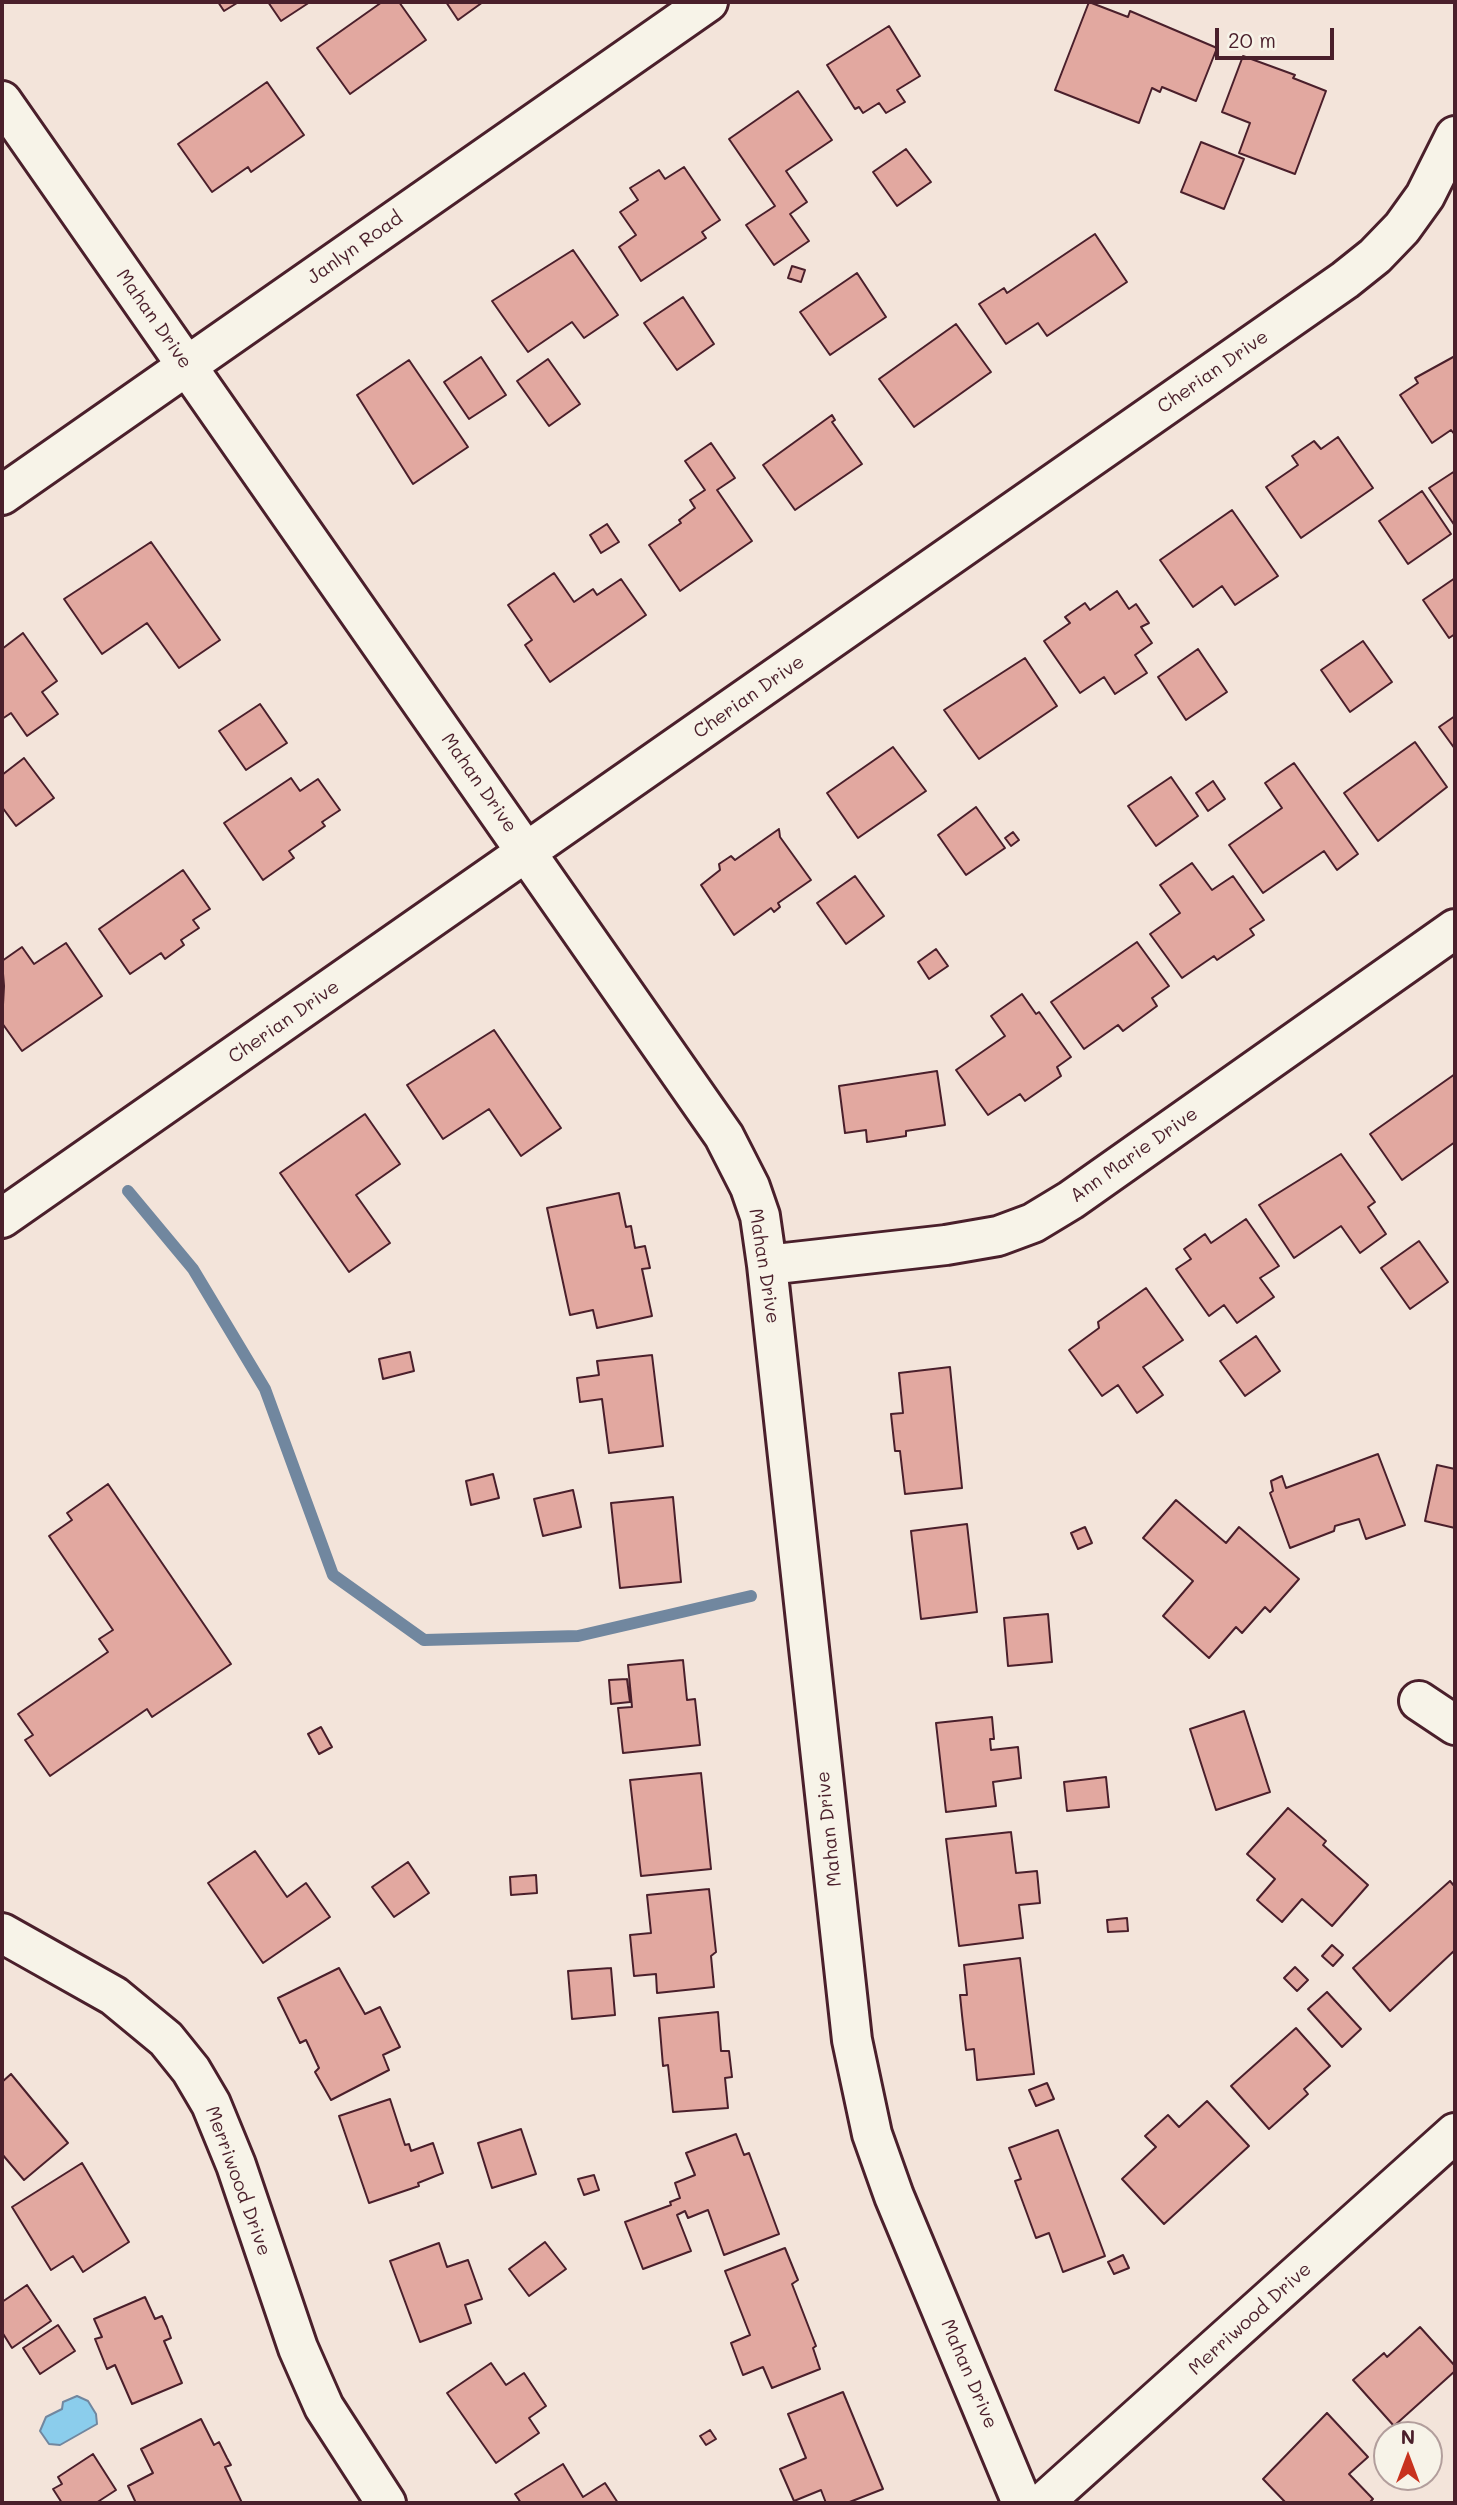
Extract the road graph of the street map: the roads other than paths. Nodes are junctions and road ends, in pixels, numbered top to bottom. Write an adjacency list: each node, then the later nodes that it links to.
1 (708, 2): 4 (street, Janlyn Road)
2 (2, 101): 4 (street, Mahan Drive)
3 (1455, 136): 6 (street, Cherian Drive)
4 (187, 366): 5 (street, Janlyn Road); 6 (street, Mahan Drive)
5 (2, 495)
6 (527, 852): 8 (street, Cherian Drive); 9 (street, Mahan Drive)
7 (1455, 929): 9 (street, Ann Marie Drive)
8 (2, 1219)
9 (767, 1265): 15 (street, Mahan Drive)
10 (1419, 1701): 11 (street)
11 (1455, 1725)
12 (2, 1933): 14 (street, Merriwood Drive)
13 (1455, 2133): 16 (street, Merriwood Drive)
14 (386, 2503)
15 (1022, 2503)
16 (1043, 2503)

